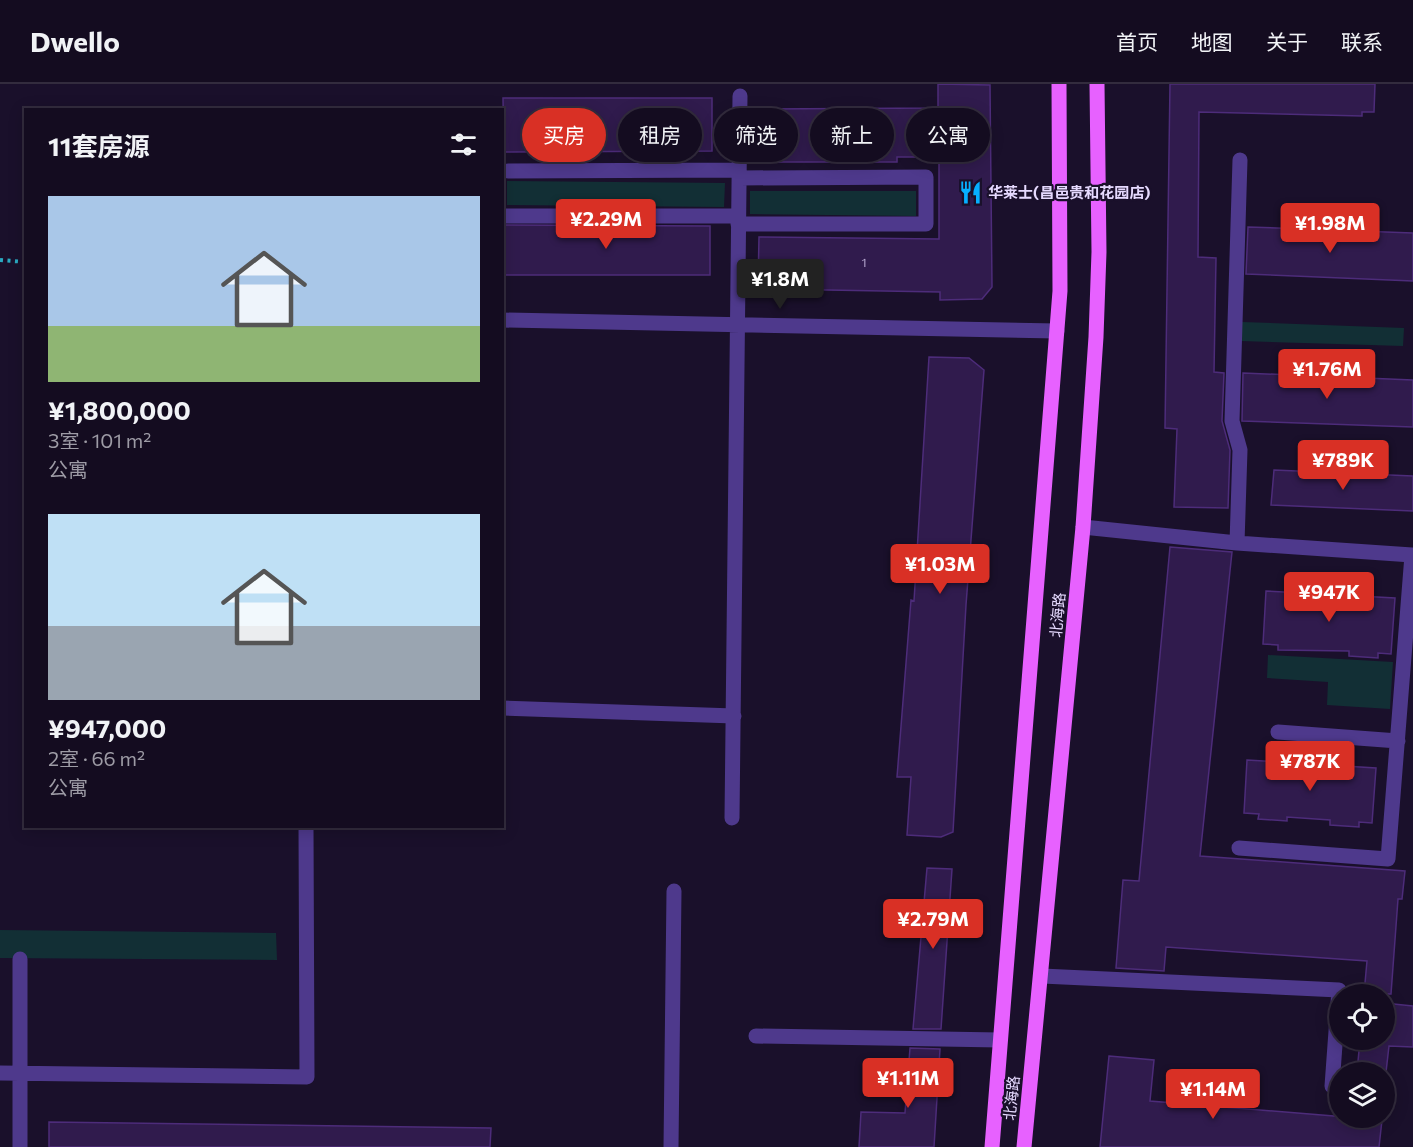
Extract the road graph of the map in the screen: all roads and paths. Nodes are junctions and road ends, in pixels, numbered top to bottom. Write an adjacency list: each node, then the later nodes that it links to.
1 (1059, 84): 13 (main road, 北海路)
2 (1097, 84): 14 (main road, 北海路)
3 (740, 96): 6 (street)
4 (1239, 160): 15 (street)
5 (508, 171): 6 (street)
6 (739, 174): 8 (street); 8 (street)
7 (505, 216): 8 (street)
8 (738, 220): 12 (street)
9 (0, 260): 10 (path)
10 (24, 262)
11 (504, 320): 12 (street)
12 (737, 326): 13 (street); 18 (street)
13 (1057, 331): 28 (main road, 北海路)
14 (1083, 527): 15 (street); 26 (main road, 北海路)
15 (1237, 543): 16 (street)
16 (1412, 575): 20 (street)
17 (504, 708): 18 (street)
18 (734, 716): 21 (street)
19 (1278, 732): 20 (street)
20 (1398, 741): 23 (street)
21 (732, 818)
22 (306, 828): 31 (street)
23 (1239, 848)
24 (674, 891): 33 (street)
25 (20, 959): 31 (street)
26 (1042, 976): 29 (street); 35 (main road, 北海路)
27 (756, 1036): 28 (street)
28 (1000, 1040): 34 (main road, 北海路)
29 (1334, 1062)
30 (0, 1073): 31 (street)
31 (21, 1073): 32 (street)
32 (20, 1147)
33 (671, 1147)
34 (992, 1147)
35 (1024, 1147)

